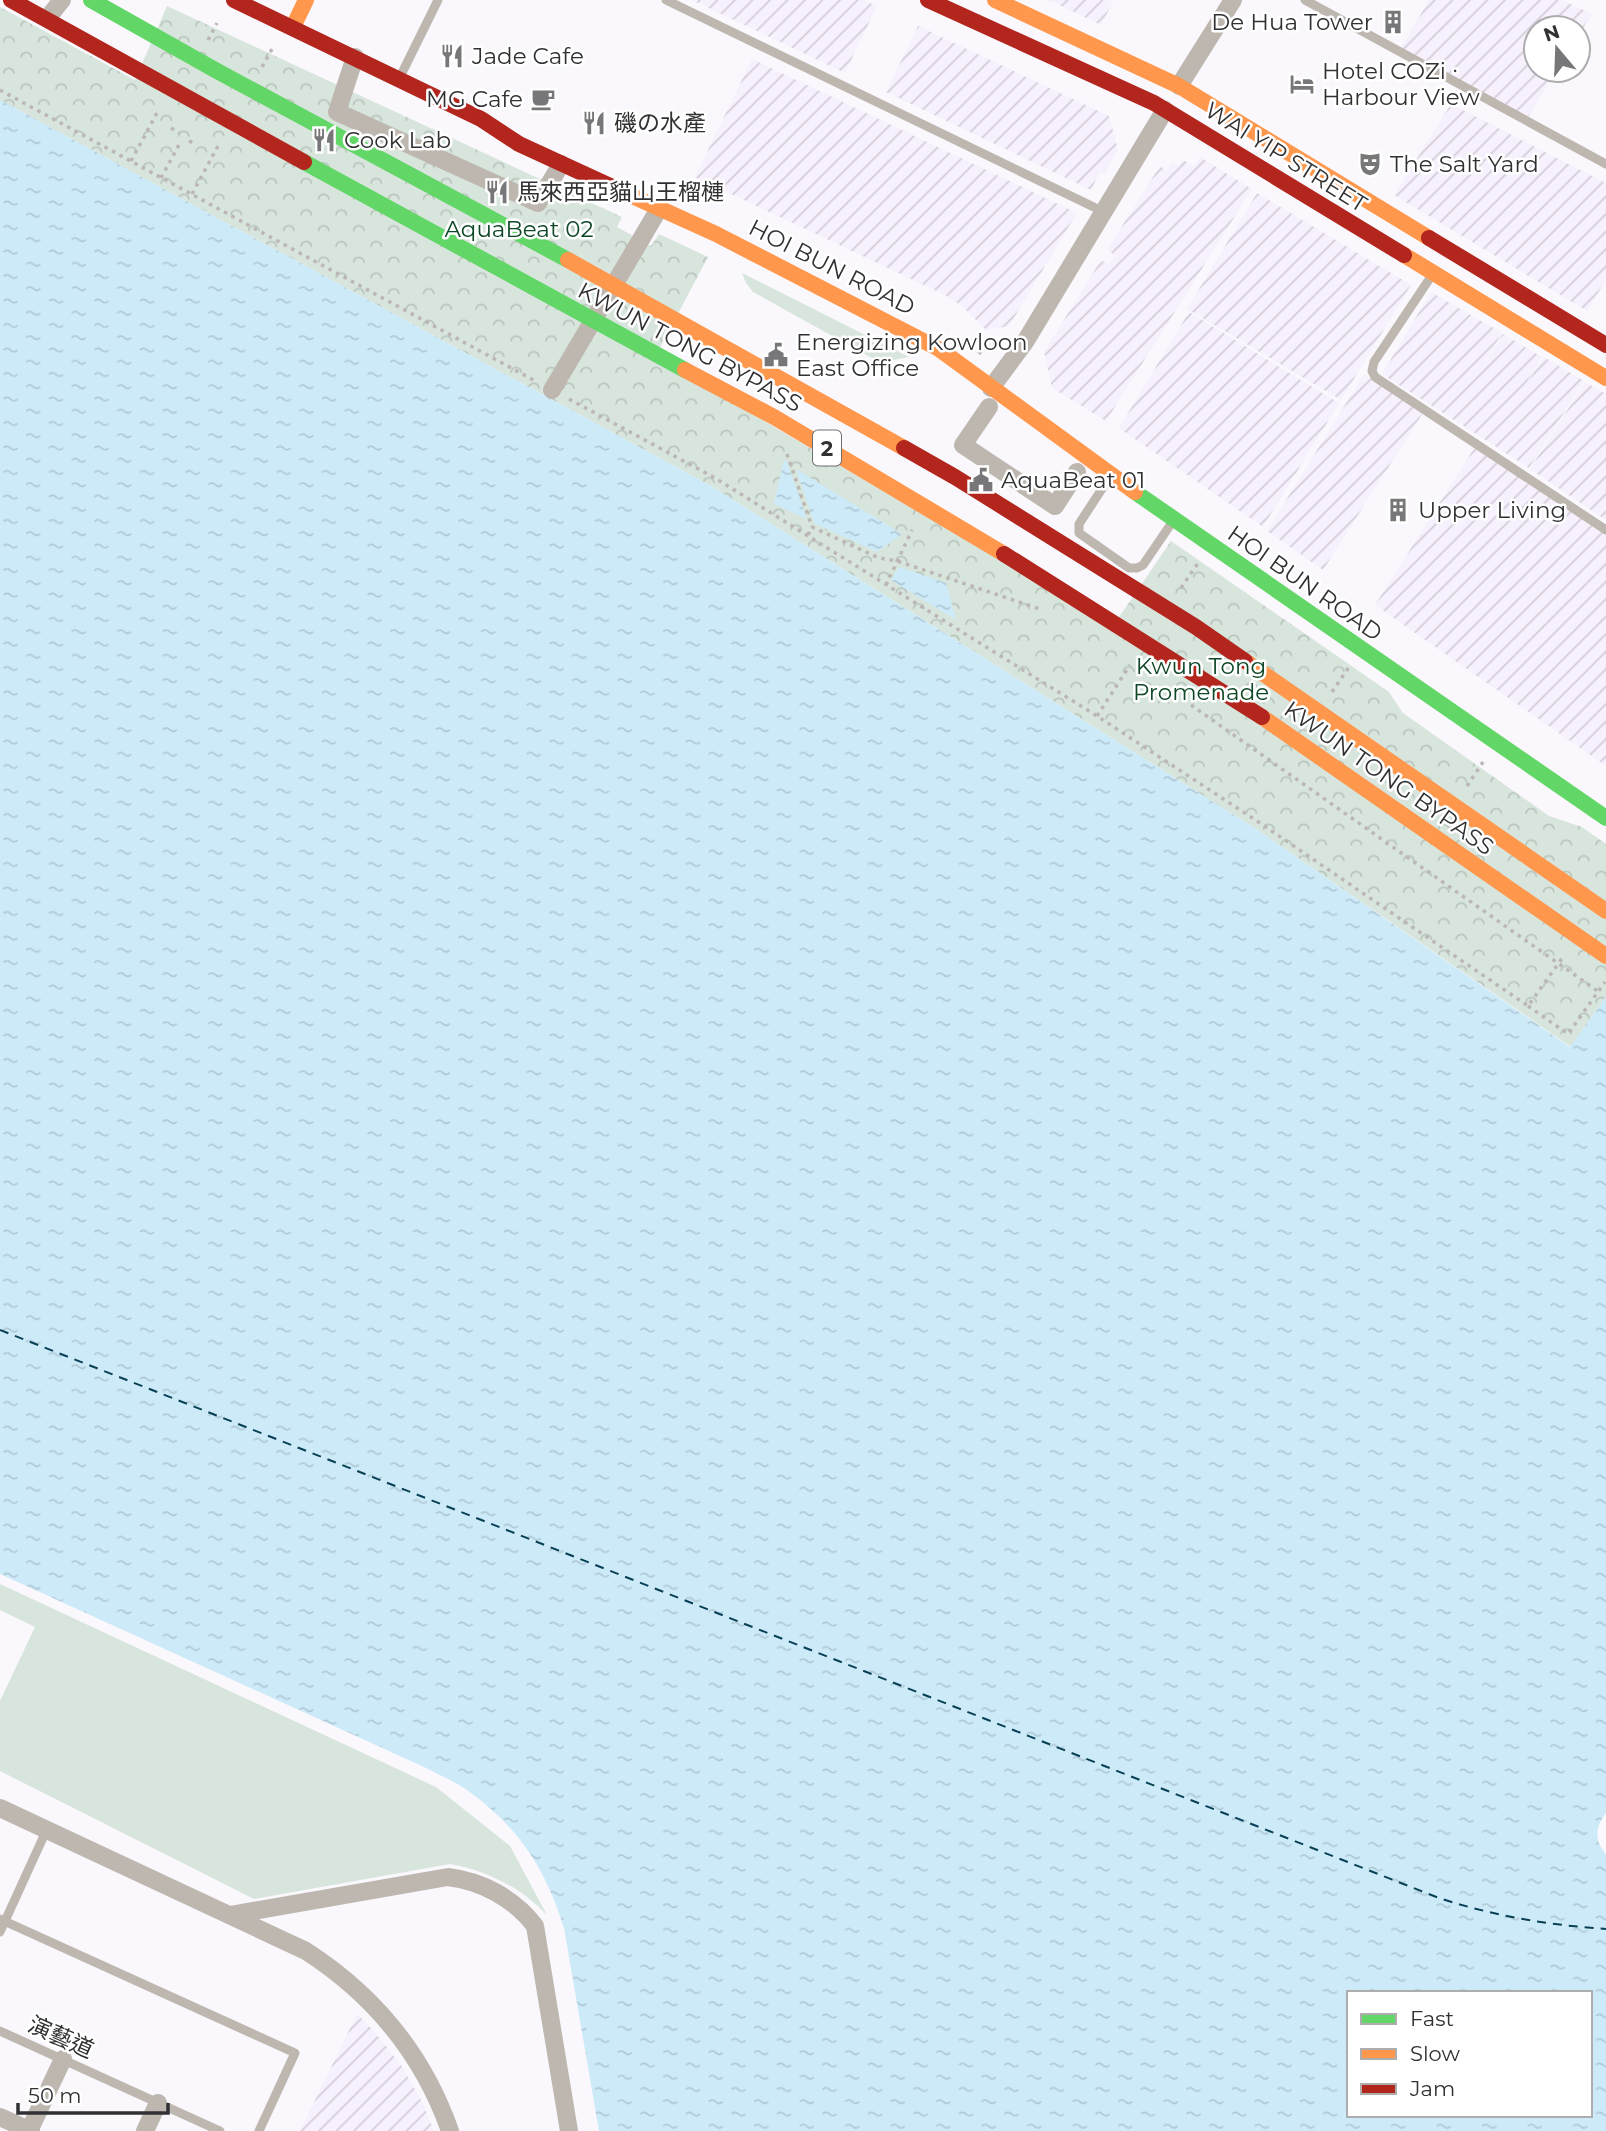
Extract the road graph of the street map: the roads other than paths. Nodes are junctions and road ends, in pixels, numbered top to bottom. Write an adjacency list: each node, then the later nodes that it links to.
1 (10, 0): 35 (main road, KWUN TONG BYPASS / 2, bridge)
2 (62, 0): 13 (street)
3 (90, 0): 34 (main road, KWUN TONG BYPASS / 2, bridge)
4 (234, 0): 12 (main road, HOI BUN ROAD)
5 (306, 0): 14 (main road)
6 (438, 0): 16 (lane)
7 (666, 0): 22 (lane)
8 (928, 0): 18 (main road, WAI YIP STREET)
9 (995, 0): 17 (main road, WAI YIP STREET)
10 (1233, 0): 17 (street)
11 (1305, 0): 20 (lane)
12 (272, 7): 14 (main road, HOI BUN ROAD)
13 (50, 15)
14 (293, 27): 15 (main road, HOI BUN ROAD)
15 (355, 57): 16 (main road, HOI BUN ROAD); 19 (street)
16 (400, 79): 19 (main road, HOI BUN ROAD)
17 (1179, 86): 24 (main road, WAI YIP STREET)
18 (1165, 110): 22 (street); 23 (main road, WAI YIP STREET)
19 (561, 164): 21 (main road, HOI BUN ROAD)
20 (1606, 164)
21 (660, 207): 26 (main road, HOI BUN ROAD); 27 (street)
22 (1104, 212): 26 (street)
23 (1433, 274): 25 (main road, WAI YIP STREET); 32 (lane)
24 (1606, 345)
25 (1606, 378)
26 (991, 388): 30 (main road, HOI BUN ROAD)
27 (552, 390)
28 (989, 407): 29 (street)
29 (1077, 472)
30 (1111, 475): 31 (main road, HOI BUN ROAD); 31 (lane)
31 (1174, 520): 33 (main road, HOI BUN ROAD)
32 (1606, 530)
33 (1606, 818)
34 (1606, 911)
35 (1606, 956)
36 (0, 1808): 37 (street)
37 (47, 1829): 38 (street); 39 (lane)
38 (230, 1915): 49 (street); 50 (street)
39 (2, 1920): 40 (lane); 48 (lane)
40 (0, 1932)
41 (0, 2031): 42 (lane, 演藝道)
42 (63, 2059): 43 (lane, 演藝道); 45 (street)
43 (158, 2103): 46 (street); 47 (lane, 演藝道)
44 (0, 2117): 45 (street)
45 (30, 2131)
46 (145, 2131)
47 (220, 2131)
48 (259, 2131)
49 (450, 2131)
50 (569, 2131)

